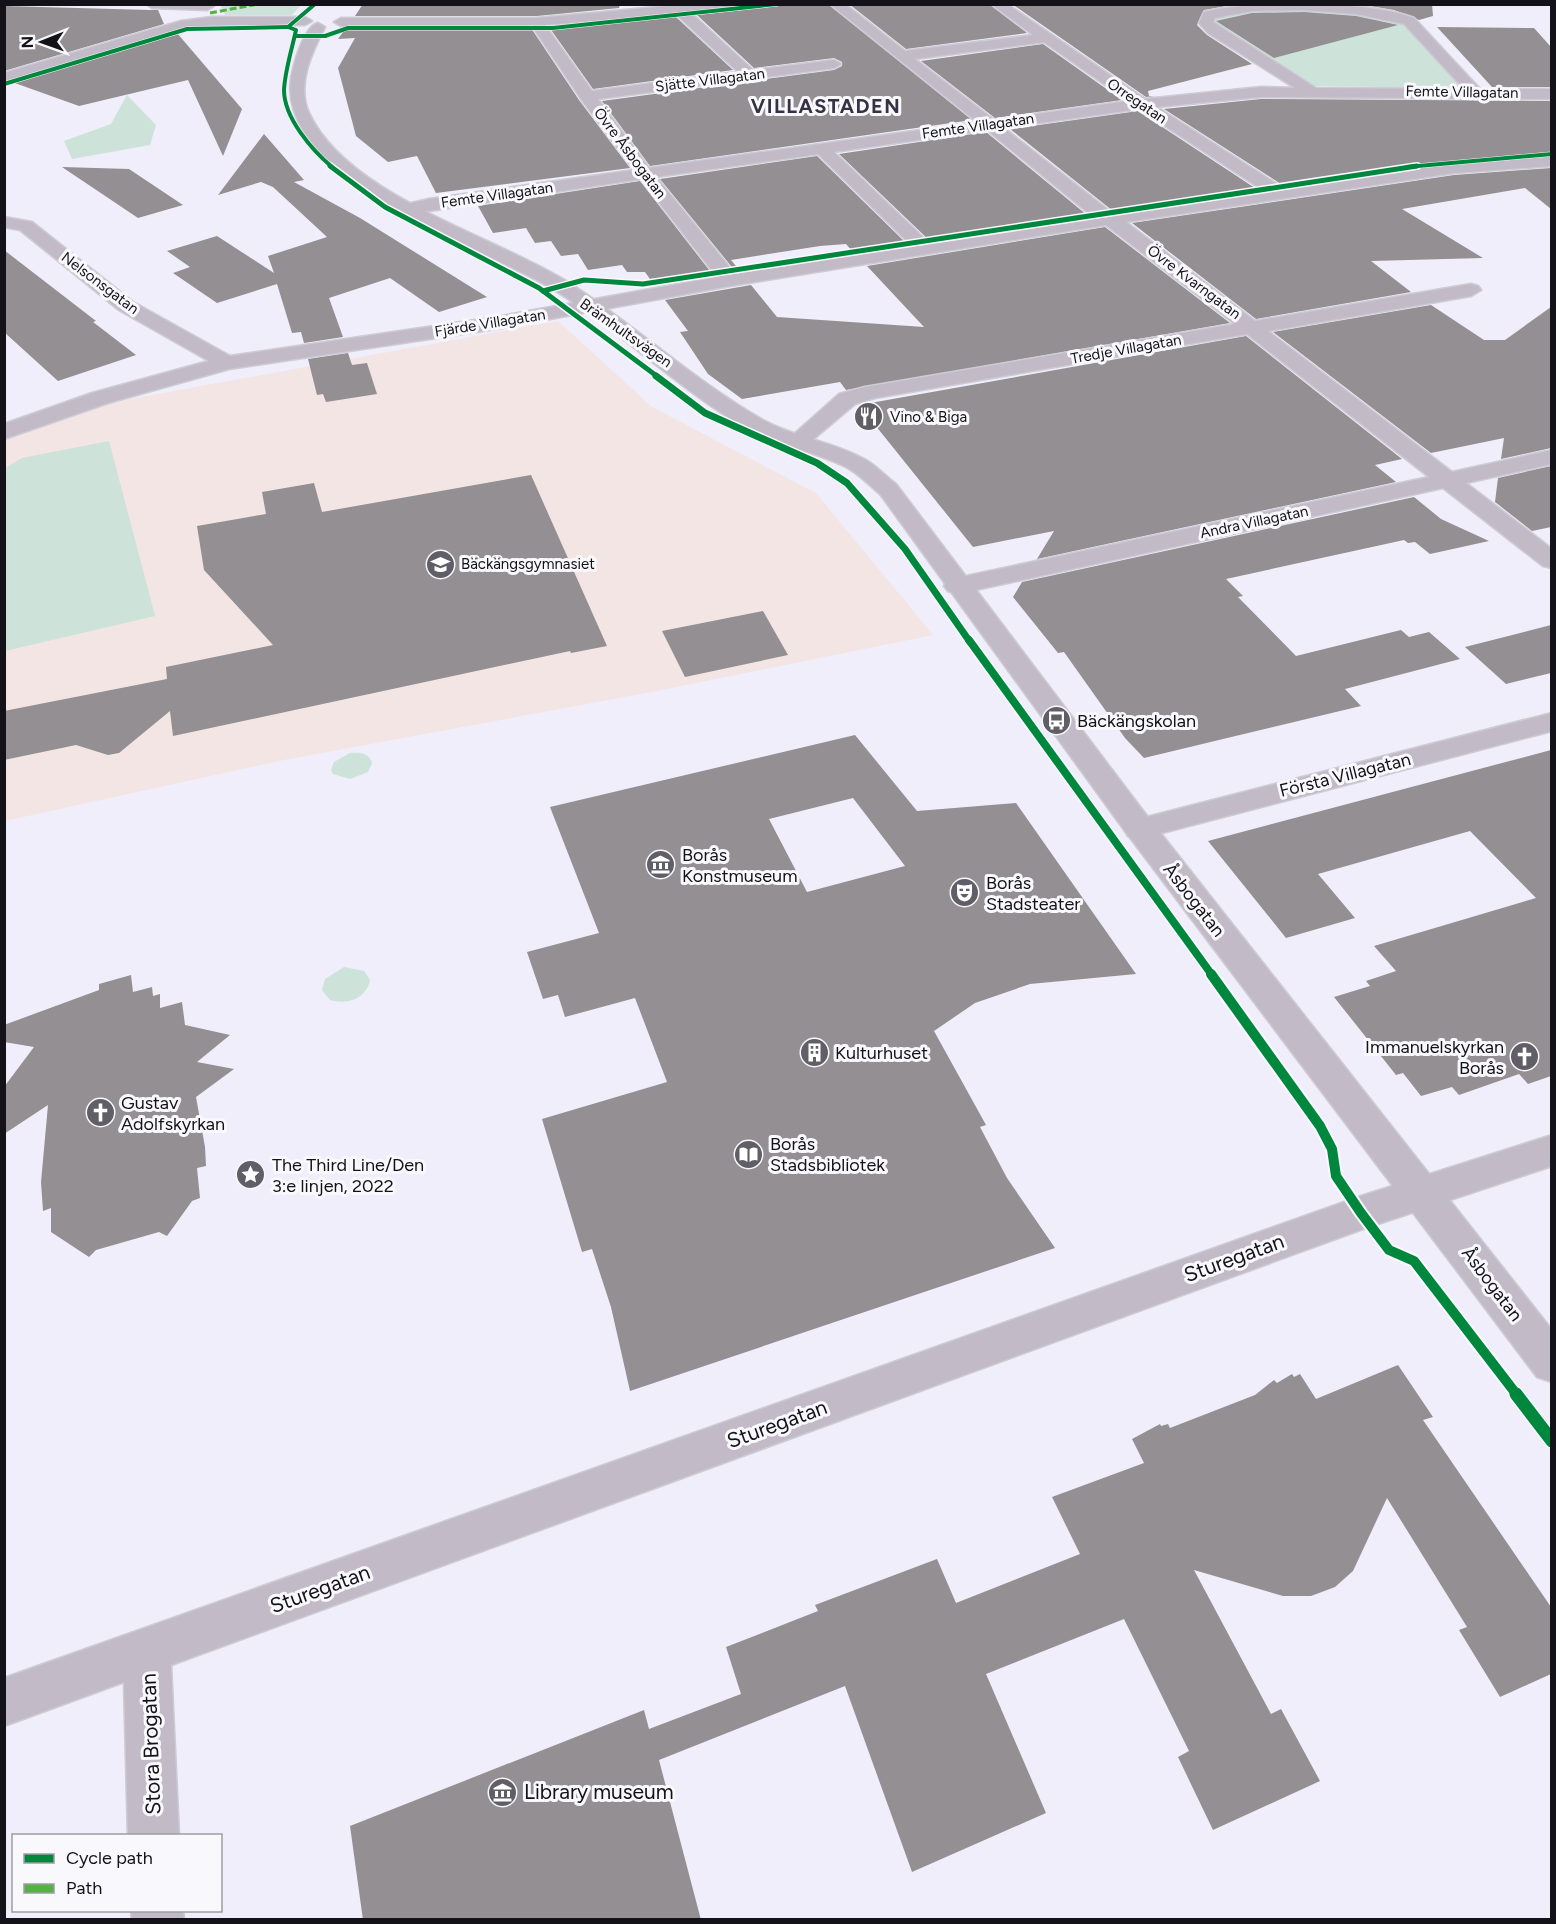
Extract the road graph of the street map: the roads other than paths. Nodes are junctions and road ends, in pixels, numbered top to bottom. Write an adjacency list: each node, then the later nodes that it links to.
1 (152, 4): 5 (street)
2 (741, 4): 6 (street)
3 (836, 4): 11 (street, Övre Kvarngatan)
4 (997, 4): 10 (street, Orregatan)
5 (207, 5): 8 (street)
6 (682, 12): 9 (street); 13 (street)
7 (324, 19): 8 (street); 9 (street); 25 (street, Brämhultsvägen)
8 (212, 21): 14 (street)
9 (537, 22): 18 (street, Övre Åsbogatan)
10 (1046, 38): 11 (street); 19 (street, Orregatan)
11 (901, 56): 20 (street, Övre Kvarngatan)
12 (834, 64): 13 (street, Sjätte Villagatan)
13 (750, 75): 18 (street, Sjätte Villagatan)
14 (4, 78)
15 (1311, 91): 16 (street, Femte Villagatan); 16 (street); 19 (street, Femte Villagatan)
16 (1474, 92): 17 (street, Femte Villagatan)
17 (1551, 94)
18 (586, 96): 23 (street, Övre Åsbogatan)
19 (1142, 104): 20 (street, Femte Villagatan); 24 (street, Orregatan)
20 (990, 125): 21 (street, Femte Villagatan); 26 (street, Övre Kvarngatan)
21 (822, 149): 23 (street, Femte Villagatan); 28 (street)
22 (1551, 161): 24 (street, Fjärde Villagatan)
23 (645, 174): 25 (street, Femte Villagatan); 29 (street, Övre Åsbogatan)
24 (1280, 194): 26 (street, Fjärde Villagatan)
25 (409, 209): 31 (street, Brämhultsvägen)
26 (1108, 219): 28 (street, Fjärde Villagatan); 32 (street, Övre Kvarngatan)
27 (4, 222): 33 (street, Nelsonsgatan)
28 (925, 249): 29 (street, Fjärde Villagatan)
29 (730, 280): 31 (street, Fjärde Villagatan)
30 (1471, 290): 32 (street, Tredje Villagatan)
31 (588, 306): 33 (street, Fjärde Villagatan); 35 (street, Brämhultsvägen)
32 (1254, 327): 35 (street, Tredje Villagatan); 38 (street, Övre Kvarngatan)
33 (227, 363): 34 (street, Fjärde Villagatan)
34 (4, 432)
35 (796, 442): 36 (street, Brämhultsvägen)
36 (827, 453): 40 (street, Åsbogatan)
37 (1551, 457): 38 (street, Andra Villagatan)
38 (1449, 481): 39 (street, Övre Kvarngatan); 40 (street, Andra Villagatan)
39 (1551, 561)
40 (957, 586): 42 (street, Åsbogatan)
41 (1551, 722): 42 (street, Första Villagatan)
42 (1138, 829): 44 (street, Åsbogatan)
43 (1551, 1150): 44 (street, Sturegatan)
44 (1422, 1191): 45 (street, Åsbogatan); 46 (street, Sturegatan)
45 (1551, 1363)
46 (147, 1652): 47 (street, Sturegatan); 48 (street, Stora Brogatan)
47 (4, 1702)
48 (154, 1834)

